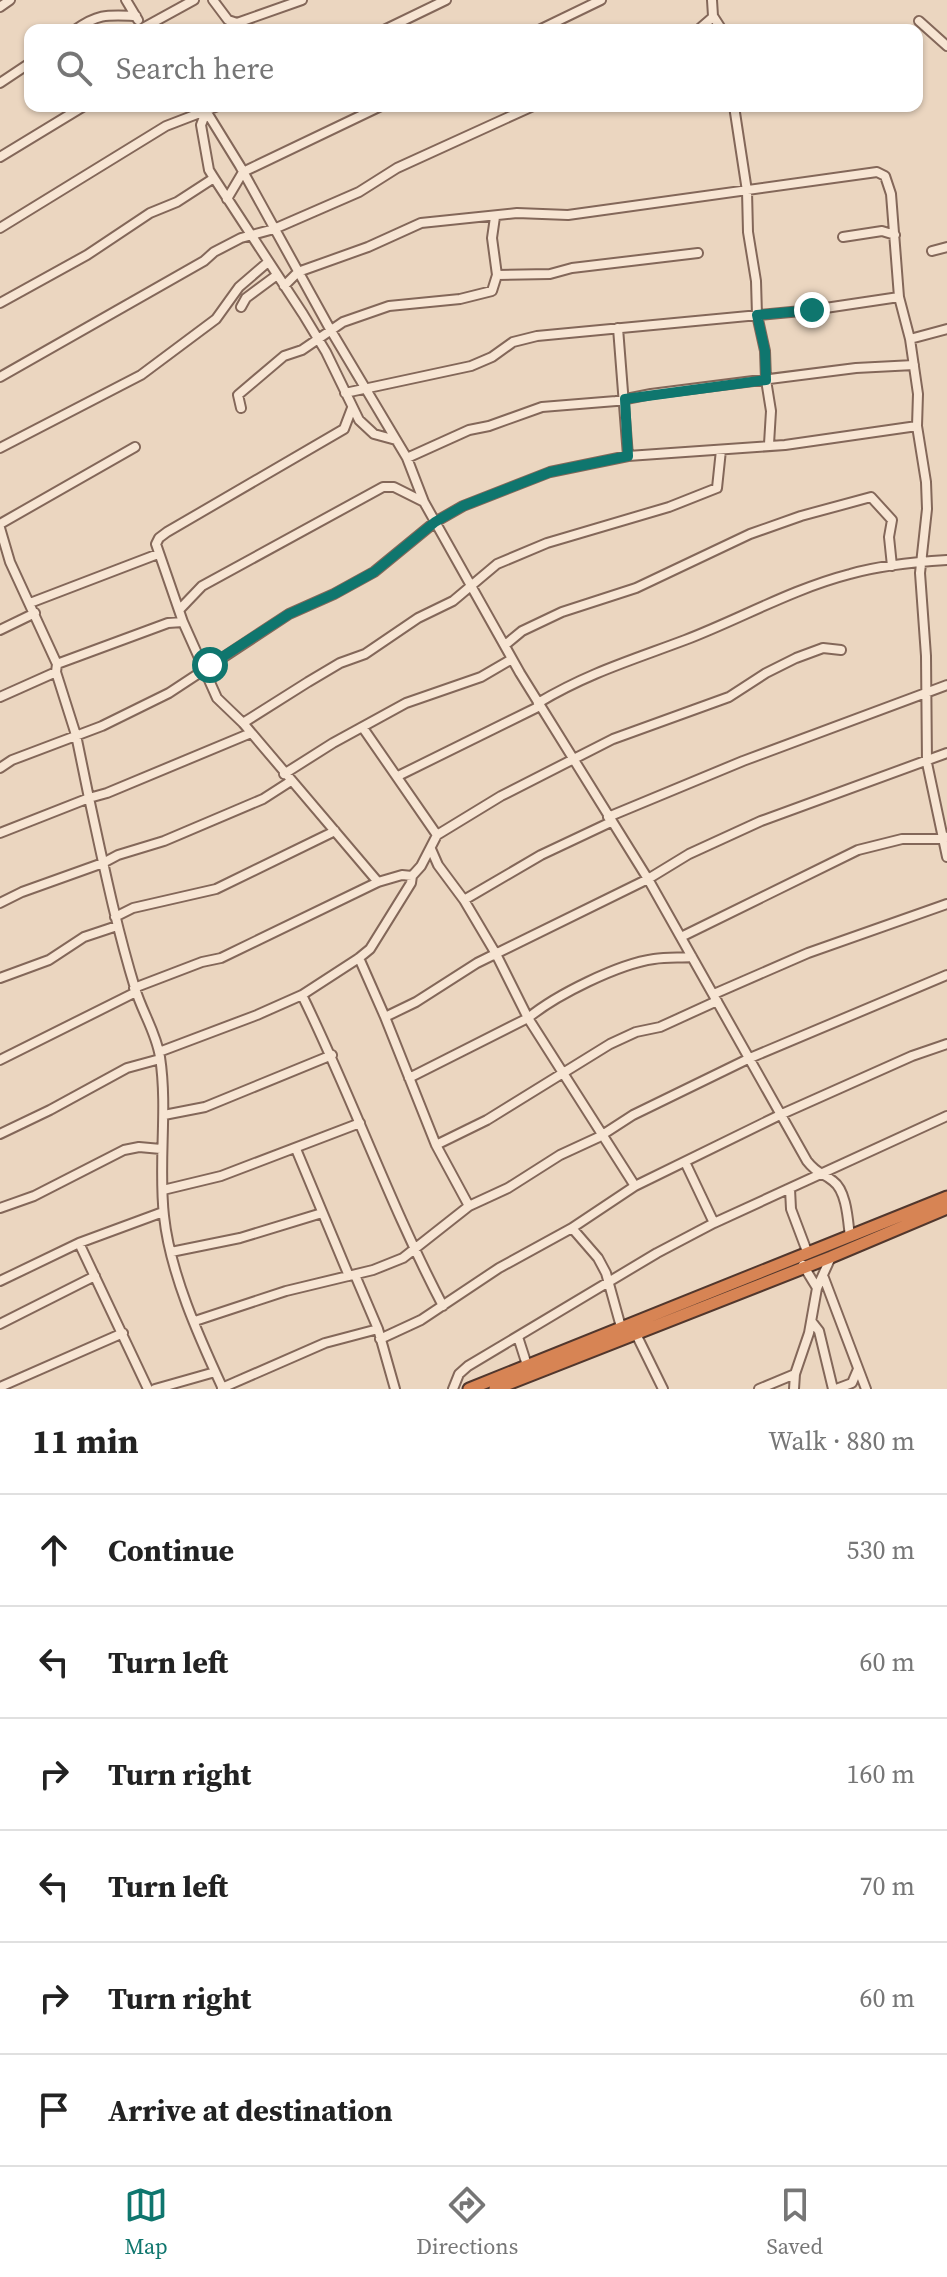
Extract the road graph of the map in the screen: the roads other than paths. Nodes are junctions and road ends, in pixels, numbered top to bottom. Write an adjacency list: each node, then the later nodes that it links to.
1 (10, 0): 9 (street)
2 (126, 0): 10 (street)
3 (194, 0): 15 (street)
4 (213, 0): 5 (street)
5 (302, 0)
6 (446, 0): 16 (street)
7 (601, 0): 17 (street)
8 (712, 0): 11 (street)
9 (0, 7)
10 (136, 16): 13 (street); 14 (street)
11 (713, 17): 18 (street); 19 (street)
12 (919, 21): 20 (street)
13 (84, 24)
14 (141, 24)
15 (153, 24)
16 (396, 24)
17 (551, 24)
18 (705, 24)
19 (718, 24)
20 (922, 24)
21 (923, 25): 22 (street)
22 (947, 46)
23 (24, 67): 24 (street)
24 (0, 83)
25 (74, 112): 32 (street)
26 (198, 112): 38 (street)
27 (204, 112): 34 (street)
28 (207, 112): 33 (street)
29 (368, 112): 33 (street)
30 (520, 112): 39 (street)
31 (735, 112): 35 (street)
32 (0, 157)
33 (243, 172): 36 (street); 39 (street)
34 (214, 178): 36 (street); 52 (street)
35 (747, 191): 37 (street); 41 (street); 54 (street)
36 (227, 199): 40 (street)
37 (495, 217): 47 (street); 49 (street)
38 (0, 228)
39 (274, 229): 40 (street); 47 (street)
40 (250, 234): 46 (street); 61 (street)
41 (895, 235): 42 (street); 51 (street)
42 (843, 237)
43 (947, 247): 44 (street)
44 (932, 251)
45 (698, 253): 49 (street)
46 (268, 262): 48 (street); 72 (street)
47 (298, 272): 50 (street); 56 (street)
48 (277, 275): 50 (street); 53 (street)
49 (497, 275): 56 (street)
50 (284, 286): 58 (street)
51 (899, 297): 54 (street); 59 (street)
52 (0, 303)
53 (241, 307)
54 (757, 315): 55 (street); 62 (street)
55 (618, 328): 63 (street); 65 (street)
56 (330, 329): 58 (street); 63 (street)
57 (947, 329): 59 (street)
58 (318, 339): 64 (street); 66 (street)
59 (910, 339): 60 (street)
60 (914, 365): 62 (street); 68 (street)
61 (0, 377)
62 (766, 380): 65 (street); 70 (street)
63 (366, 388): 64 (street); 69 (street)
64 (345, 393): 67 (street)
65 (625, 399): 74 (street); 75 (street)
66 (241, 408)
67 (352, 408): 69 (street); 79 (street)
68 (917, 426): 70 (street); 81 (street)
69 (396, 441): 75 (street)
70 (769, 444): 73 (street)
71 (135, 447): 78 (street)
72 (0, 448)
73 (721, 450): 74 (street); 85 (street)
74 (628, 456): 77 (street)
75 (407, 458): 76 (street)
76 (424, 502): 77 (street); 87 (street)
77 (435, 522): 85 (street); 95 (street)
78 (0, 526): 82 (street)
79 (158, 554): 86 (street); 87 (street)
80 (947, 560): 81 (street)
81 (922, 561): 84 (street); 97 (street)
82 (10, 562): 83 (street); 86 (street)
83 (0, 566)
84 (892, 566): 91 (street); 99 (street)
85 (470, 584): 91 (street); 100 (street)
86 (30, 603): 88 (street)
87 (180, 609): 89 (street)
88 (35, 613): 90 (street); 94 (street)
89 (183, 622): 94 (street); 95 (street)
90 (0, 630)
91 (505, 645): 93 (street)
92 (841, 650): 105 (street)
93 (512, 659): 99 (street); 101 (street)
94 (57, 668): 98 (street); 103 (street)
95 (203, 671): 100 (street); 103 (street)
96 (947, 685): 97 (street)
97 (927, 693): 106 (street); 111 (street)
98 (0, 697)
99 (539, 704): 105 (street); 108 (street)
100 (243, 723): 102 (street)
101 (363, 728): 108 (street); 109 (street)
102 (251, 733): 109 (street); 110 (street)
103 (76, 735): 107 (street); 110 (street)
104 (947, 753): 106 (street)
105 (572, 759): 111 (street); 114 (street)
106 (927, 763): 115 (street); 122 (street)
107 (0, 768)
108 (398, 776): 114 (street)
109 (288, 778): 112 (street); 118 (street)
110 (89, 798): 113 (street); 118 (street)
111 (610, 820): 122 (street); 124 (street)
112 (335, 831): 123 (street); 127 (street)
113 (0, 833)
114 (437, 835): 116 (street)
115 (945, 838): 117 (street); 128 (street)
116 (431, 849): 119 (street); 120 (street)
117 (947, 857)
118 (103, 863): 125 (street); 127 (street)
119 (438, 865): 120 (street); 124 (street)
120 (421, 866): 121 (street)
121 (412, 876): 123 (street); 131 (street)
122 (648, 879): 128 (street); 129 (street)
123 (378, 882): 134 (street)
124 (464, 900): 129 (street)
125 (0, 903)
126 (947, 904): 136 (street)
127 (116, 922): 133 (street); 134 (street)
128 (681, 937): 130 (street)
129 (496, 954): 137 (street); 138 (street)
130 (692, 957): 136 (street); 138 (street)
131 (359, 958): 135 (street); 137 (street)
132 (947, 975): 142 (street)
133 (0, 978)
134 (135, 990): 140 (street); 143 (street)
135 (302, 995): 140 (street); 141 (street)
136 (716, 997): 142 (street); 144 (street)
137 (385, 1017): 145 (street)
138 (528, 1018): 144 (street); 145 (street)
139 (947, 1044): 146 (street)
140 (159, 1055): 147 (street); 151 (street)
141 (332, 1055): 147 (street); 149 (street)
142 (750, 1058): 146 (street); 150 (street)
143 (0, 1060)
144 (563, 1073): 150 (street); 152 (street)
145 (409, 1078): 152 (street)
146 (782, 1114): 155 (street); 156 (street)
147 (164, 1115): 153 (street)
148 (947, 1116): 156 (street)
149 (360, 1123): 154 (street); 170 (street)
150 (602, 1133): 157 (street); 161 (street)
151 (0, 1134)
152 (436, 1145): 161 (street)
153 (161, 1149): 159 (street); 162 (street)
154 (296, 1149): 159 (street); 165 (street)
155 (685, 1162): 157 (street); 166 (street)
156 (820, 1175): 158 (street); 168 (street)
157 (635, 1186): 167 (street)
158 (790, 1189): 166 (street); 173 (street)
159 (163, 1190): 164 (street)
160 (947, 1197): 168 (highway)
161 (469, 1206): 170 (street)
162 (0, 1208)
163 (947, 1208): 172 (highway)
164 (163, 1212): 169 (street); 171 (street)
165 (322, 1213): 171 (street); 175 (street)
166 (714, 1223): 178 (street)
167 (572, 1228): 178 (street); 180 (street)
168 (850, 1237): 173 (highway)
169 (79, 1243): 174 (street); 177 (street)
170 (414, 1250): 175 (street); 180 (street)
171 (171, 1252): 181 (street)
172 (831, 1257): 173 (highway); 176 (street)
173 (804, 1260): 179 (street); 184 (highway); 187 (highway)
174 (95, 1276): 183 (street); 185 (street)
175 (352, 1276): 181 (street); 186 (street)
176 (824, 1278): 179 (street); 190 (street)
177 (0, 1281)
178 (608, 1282): 184 (street); 188 (street)
179 (817, 1288): 182 (street)
180 (443, 1306): 186 (street)
181 (195, 1321): 191 (street)
182 (812, 1322): 192 (street); 204 (street)
183 (0, 1324)
184 (621, 1327): 189 (highway)
185 (123, 1333): 193 (street); 194 (street)
186 (379, 1334): 196 (street); 197 (street)
187 (636, 1334): 200 (highway); 201 (street)
188 (518, 1337): 189 (street); 198 (street)
189 (527, 1365): 199 (highway)
190 (858, 1369): 204 (street); 205 (street)
191 (215, 1372): 195 (street); 196 (street)
192 (795, 1374): 202 (street); 203 (street)
193 (0, 1387)
194 (148, 1389)
195 (155, 1389)
196 (222, 1389)
197 (395, 1389)
198 (453, 1389)
199 (469, 1389)
200 (495, 1389)
201 (663, 1389)
202 (759, 1389)
203 (794, 1389)
204 (834, 1389)
205 (866, 1389)

